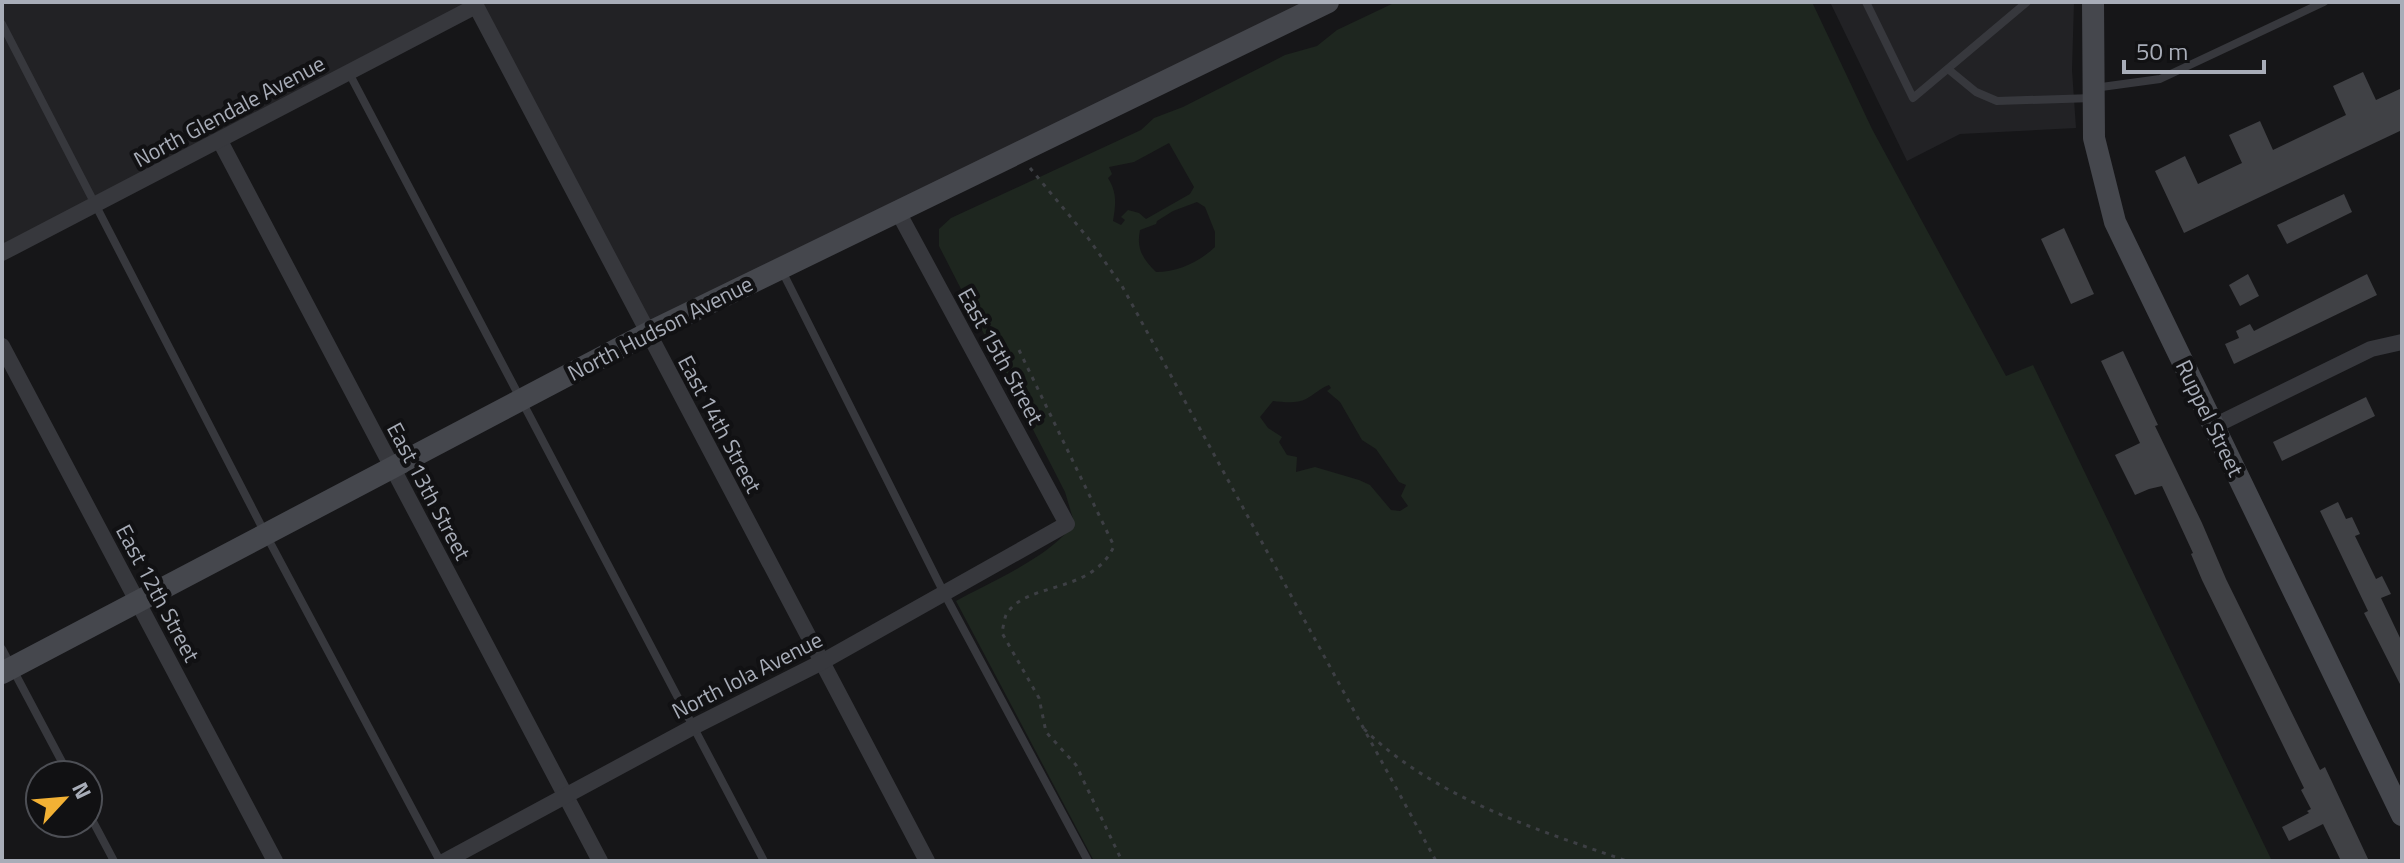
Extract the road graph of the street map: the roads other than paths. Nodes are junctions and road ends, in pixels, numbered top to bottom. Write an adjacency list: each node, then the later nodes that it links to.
1 (1328, 2): 13 (main road, North Hudson Avenue)
2 (1866, 2): 8 (lane)
3 (2027, 2): 8 (lane)
4 (2093, 2): 10 (main road, Ruppel Street)
5 (2324, 2): 10 (lane)
6 (476, 6): 9 (street, North Glendale Avenue); 16 (street, East 14th Street)
7 (2, 24): 12 (lane)
8 (1948, 69): 10 (lane)
9 (349, 73): 11 (street, North Glendale Avenue); 19 (lane)
10 (2093, 93): 20 (main road, Ruppel Street)
11 (220, 141): 12 (street, North Glendale Avenue); 21 (street, East 13th Street)
12 (96, 205): 14 (street, North Glendale Avenue); 23 (lane)
13 (897, 210): 15 (main road, North Hudson Avenue); 22 (street, East 15th Street)
14 (2, 253)
15 (780, 268): 16 (main road, North Hudson Avenue); 24 (lane)
16 (648, 333): 19 (main road, North Hudson Avenue); 27 (street, East 14th Street)
17 (2402, 342): 20 (street)
18 (2, 346): 25 (street, East 12th Street)
19 (520, 399): 21 (main road, North Hudson Avenue); 28 (lane)
20 (2214, 426): 31 (main road, Ruppel Street)
21 (391, 466): 23 (main road, North Hudson Avenue); 30 (street, East 13th Street)
22 (1067, 524): 24 (street, North Iola Avenue)
23 (265, 533): 25 (main road, North Hudson Avenue); 35 (lane)
24 (944, 593): 27 (street, North Iola Avenue); 39 (lane)
25 (137, 601): 26 (main road, North Hudson Avenue); 34 (street, East 12th Street)
26 (5, 663): 29 (lane)
27 (820, 663): 28 (street, North Iola Avenue); 38 (street, East 14th Street)
28 (693, 727): 30 (street, North Iola Avenue); 37 (lane)
29 (60, 759)
30 (566, 796): 35 (street, North Iola Avenue); 36 (street, East 13th Street)
31 (2402, 815)
32 (102, 839): 33 (lane)
33 (114, 861)
34 (275, 861)
35 (442, 861)
36 (600, 861)
37 (764, 861)
38 (927, 861)
39 (1088, 861)

